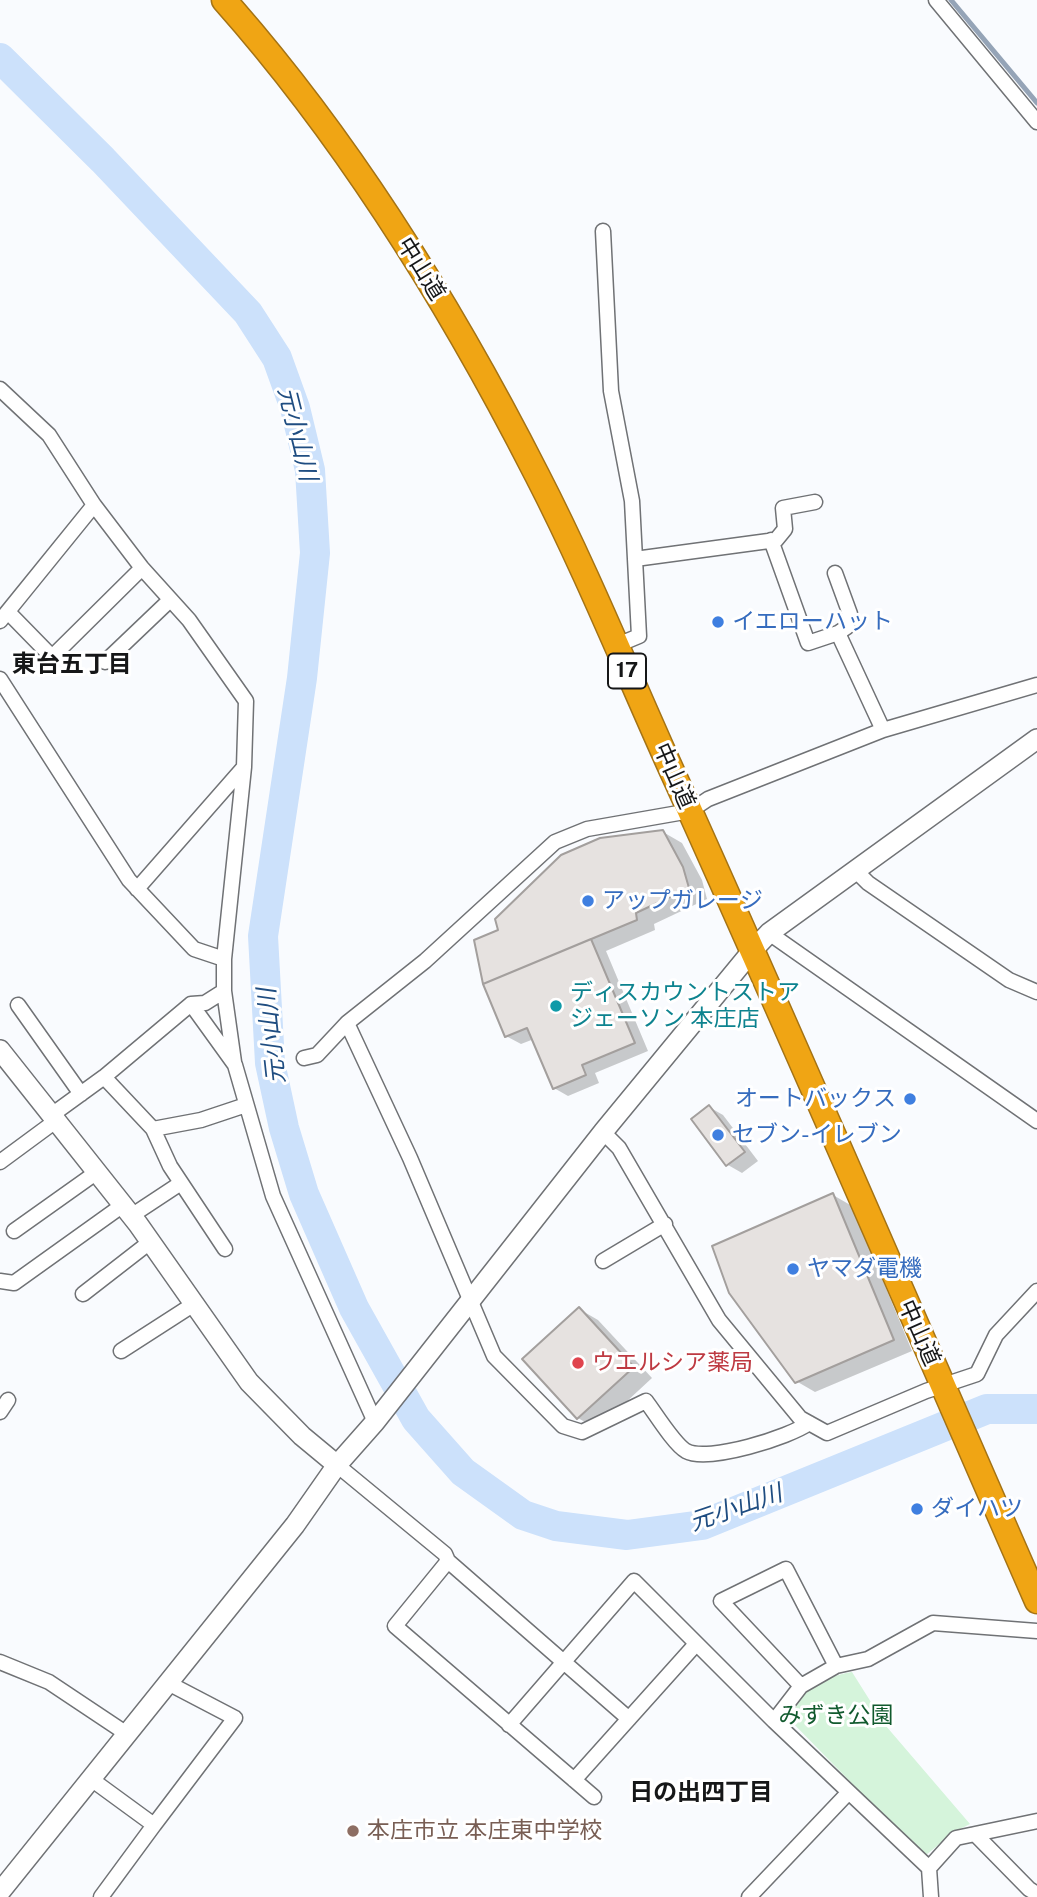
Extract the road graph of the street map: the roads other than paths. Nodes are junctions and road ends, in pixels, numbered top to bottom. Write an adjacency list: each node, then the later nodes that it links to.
1 (224, 0): 15 (highway, 中山道 / 17)
2 (936, 0): 3 (street)
3 (1037, 122)
4 (603, 231): 9 (street)
5 (0, 389): 7 (street)
6 (815, 502): 8 (street)
7 (94, 505): 10 (street); 13 (street)
8 (771, 540): 9 (street); 14 (street)
9 (635, 559): 15 (street)
10 (142, 568): 12 (street); 13 (street)
11 (835, 573): 14 (street)
12 (170, 600): 16 (street); 21 (street)
13 (4, 617)
14 (838, 633): 19 (street)
15 (615, 646): 22 (highway, 中山道 / 17)
16 (105, 662)
17 (0, 679): 24 (street)
18 (1037, 685): 19 (street)
19 (883, 730): 22 (street)
20 (1037, 739): 23 (street)
21 (244, 767): 24 (street); 27 (street)
22 (690, 811): 26 (highway, 中山道 / 17); 32 (street)
23 (856, 871): 25 (street); 29 (street)
24 (137, 889): 27 (street)
25 (769, 933): 26 (street); 40 (street)
26 (752, 951): 42 (street); 58 (highway, 中山道 / 17)
27 (224, 959): 28 (street)
28 (224, 991): 30 (street); 35 (street)
29 (1037, 992)
30 (191, 1004): 35 (street); 36 (street)
31 (18, 1005): 37 (street)
32 (347, 1023): 34 (street); 55 (street)
33 (0, 1050): 39 (street)
34 (304, 1058)
35 (235, 1065): 38 (street)
36 (104, 1077): 37 (street); 41 (street)
37 (81, 1094): 39 (street)
38 (246, 1105): 41 (street); 59 (street)
39 (55, 1117): 43 (street); 44 (street)
40 (1037, 1121)
41 (153, 1129): 45 (street)
42 (603, 1132): 47 (street); 55 (street)
43 (0, 1161)
44 (97, 1171): 46 (street); 48 (street)
45 (181, 1183): 46 (street); 50 (street)
46 (127, 1211): 49 (street); 52 (street)
47 (665, 1224): 51 (street); 60 (street)
48 (14, 1231)
49 (150, 1242): 54 (street); 56 (street)
50 (225, 1249)
51 (603, 1261)
52 (0, 1281)
53 (1037, 1291): 58 (street)
54 (83, 1294)
55 (470, 1299): 59 (street); 60 (street)
56 (194, 1304): 57 (street); 61 (street)
57 (121, 1351)
58 (944, 1388): 60 (street); 63 (highway, 中山道 / 17)
59 (378, 1418): 61 (street)
60 (810, 1423)
61 (337, 1465): 62 (street); 69 (street)
62 (448, 1561): 67 (street); 73 (street)
63 (1037, 1601)
64 (1037, 1631): 68 (street)
65 (696, 1644): 67 (street); 71 (street); 72 (street)
66 (0, 1662): 74 (street)
67 (564, 1662): 71 (street); 73 (street)
68 (836, 1665): 70 (street); 70 (street)
69 (168, 1683): 74 (street); 80 (street)
70 (801, 1686): 72 (street)
71 (629, 1719): 76 (street)
72 (774, 1721): 77 (street)
73 (509, 1725): 76 (street)
74 (127, 1734): 75 (street)
75 (91, 1779): 80 (street); 83 (street)
76 (574, 1780): 78 (street)
77 (848, 1793): 82 (street); 86 (street)
78 (594, 1797)
79 (1037, 1821): 81 (street)
80 (154, 1825): 85 (street)
81 (975, 1834): 82 (street); 84 (street)
82 (929, 1868): 87 (street)
83 (0, 1892)
84 (1028, 1894)
85 (101, 1897)
86 (749, 1897)
87 (931, 1897)

